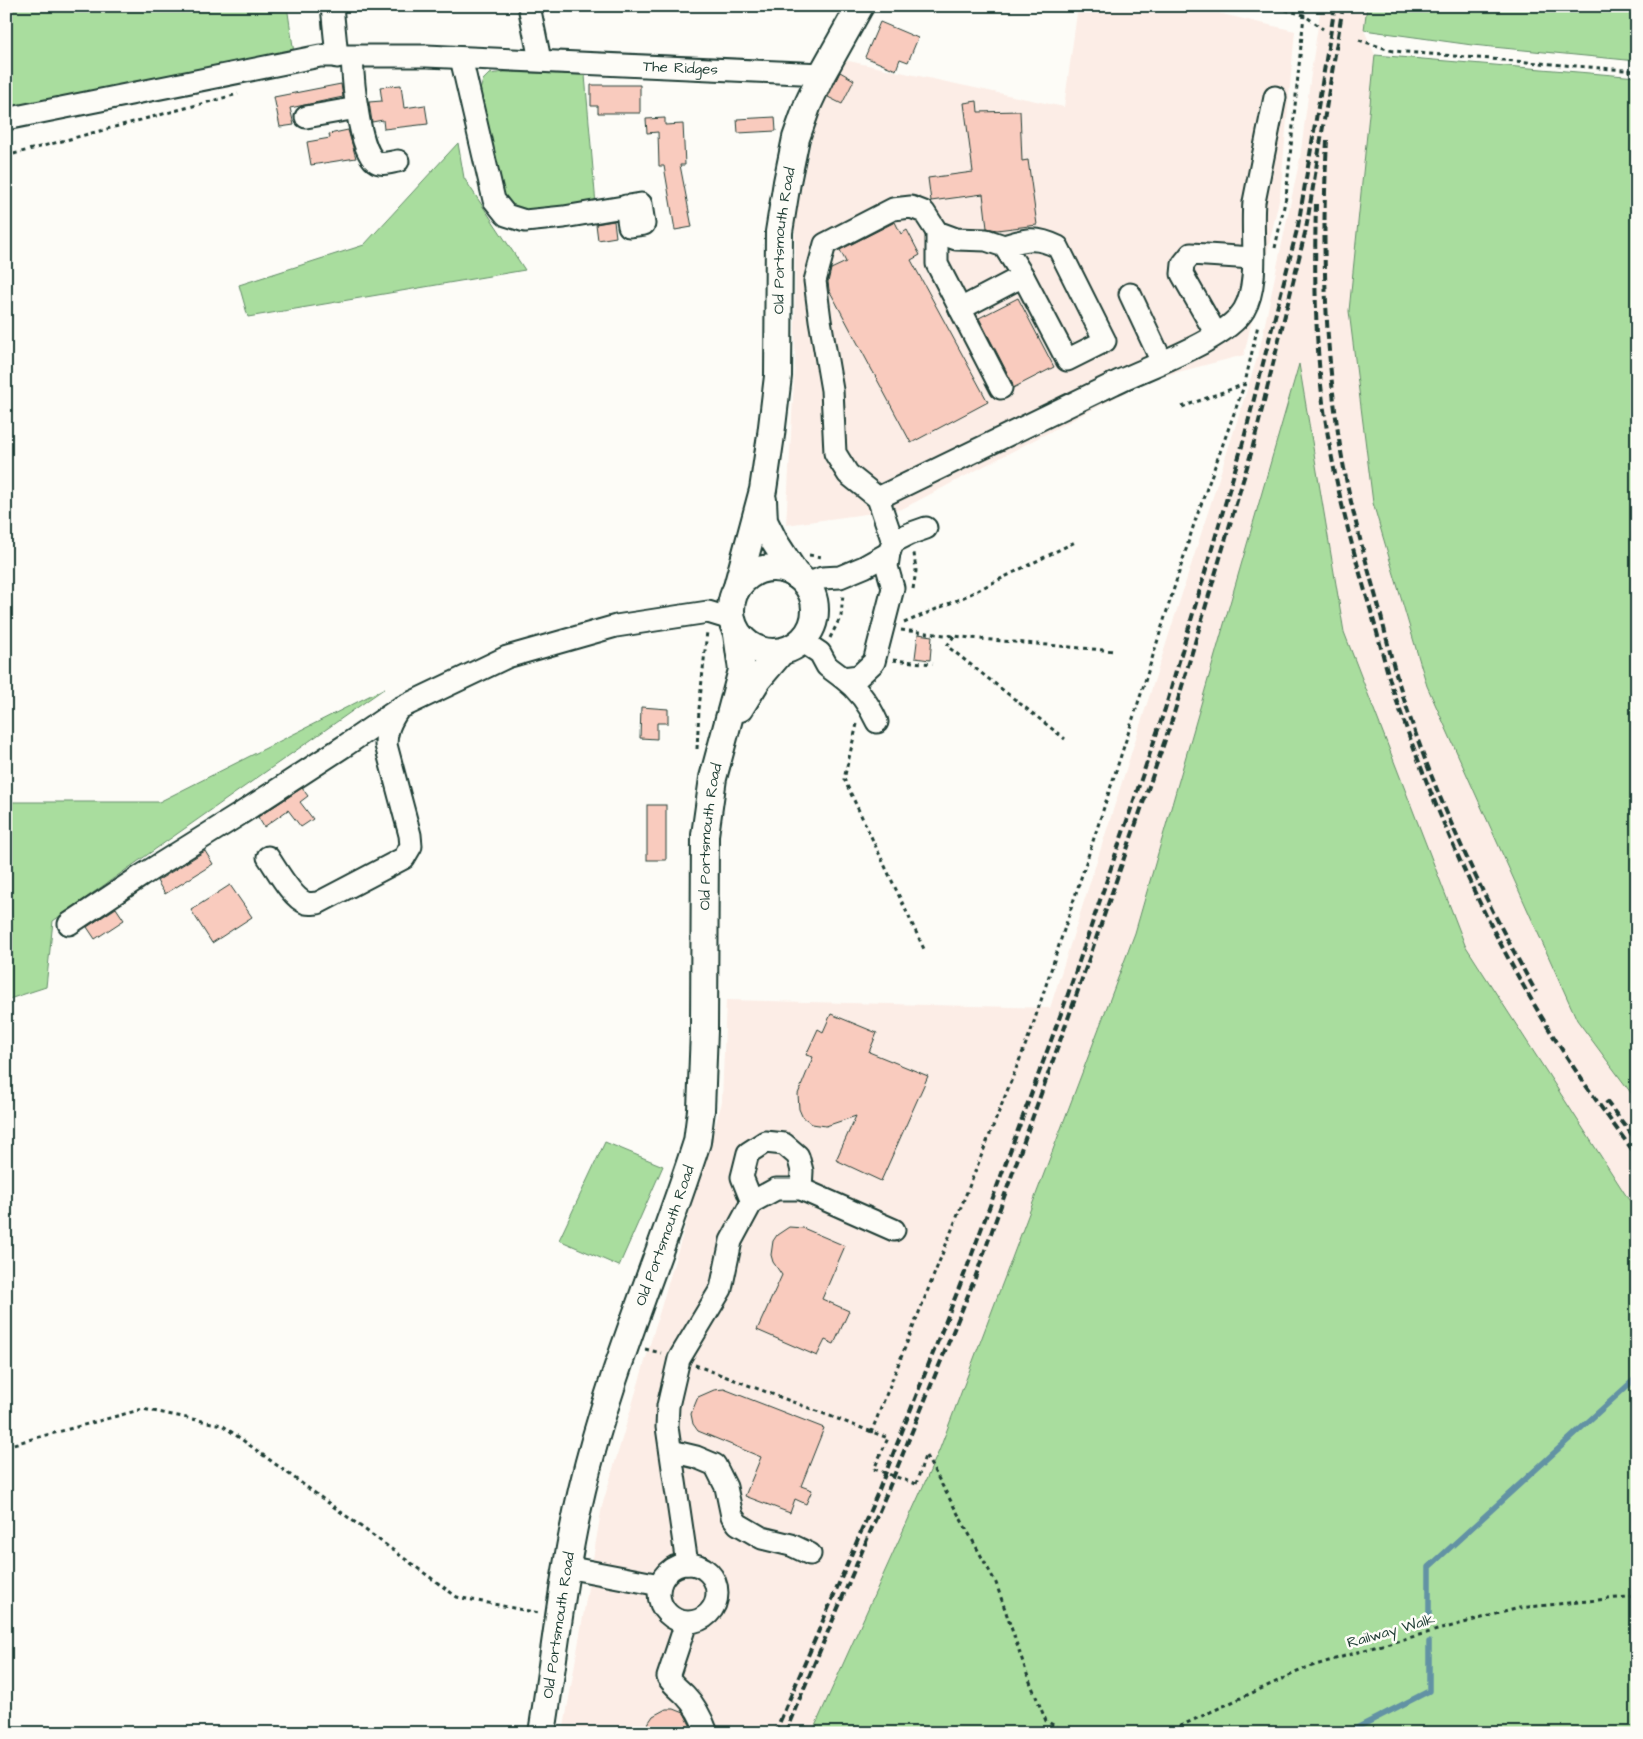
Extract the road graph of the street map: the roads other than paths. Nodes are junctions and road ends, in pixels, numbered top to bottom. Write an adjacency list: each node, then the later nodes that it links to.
1 (332, 6): 4 (street)
2 (529, 6): 6 (street)
3 (860, 6): 7 (main road, Old Portsmouth Road)
4 (345, 57): 5 (street, The Ridges); 9 (street); 11 (street, The Ridges)
5 (461, 58): 6 (street, The Ridges); 13 (street)
6 (540, 60): 7 (street, The Ridges)
7 (822, 74): 23 (main road, Old Portsmouth Road)
8 (1275, 97): 16 (street)
9 (357, 108): 10 (street); 12 (street)
10 (306, 117)
11 (6, 118)
12 (398, 161)
13 (626, 206)
14 (937, 232): 15 (street); 19 (street); 24 (street)
15 (1004, 246): 17 (street); 17 (street)
16 (1253, 258): 20 (street); 20 (street)
17 (1023, 276): 19 (street)
18 (1130, 294): 21 (street)
19 (960, 309): 22 (street)
20 (1216, 334): 21 (street)
21 (1162, 362): 24 (street)
22 (1001, 388)
23 (763, 490): 28 (main road, Old Portsmouth Road); 29 (main road, Old Portsmouth Road)
24 (878, 498): 26 (street)
25 (926, 528): 26 (street)
26 (891, 548): 27 (street); 30 (street)
27 (864, 567): 28 (street); 30 (street)
28 (802, 580): 29 (main road); 32 (main road)
29 (737, 587): 31 (main road)
30 (893, 588): 33 (street)
31 (734, 626): 32 (main road); 34 (street); 36 (main road, Old Portsmouth Road)
32 (788, 649): 33 (street); 36 (main road, Old Portsmouth Road)
33 (843, 678): 35 (street)
34 (400, 708): 37 (street); 38 (street)
35 (868, 722)
36 (726, 731): 45 (main road, Old Portsmouth Road)
37 (268, 857)
38 (69, 924)
39 (801, 1189): 40 (street); 40 (street); 41 (street)
40 (752, 1202): 42 (street)
41 (894, 1230)
42 (671, 1451): 43 (street); 44 (street)
43 (810, 1554)
44 (687, 1564): 46 (street); 47 (street)
45 (566, 1567): 46 (street); 48 (main road, Old Portsmouth Road)
46 (660, 1585): 47 (street)
47 (686, 1623): 49 (street)
48 (542, 1733)
49 (707, 1733)

